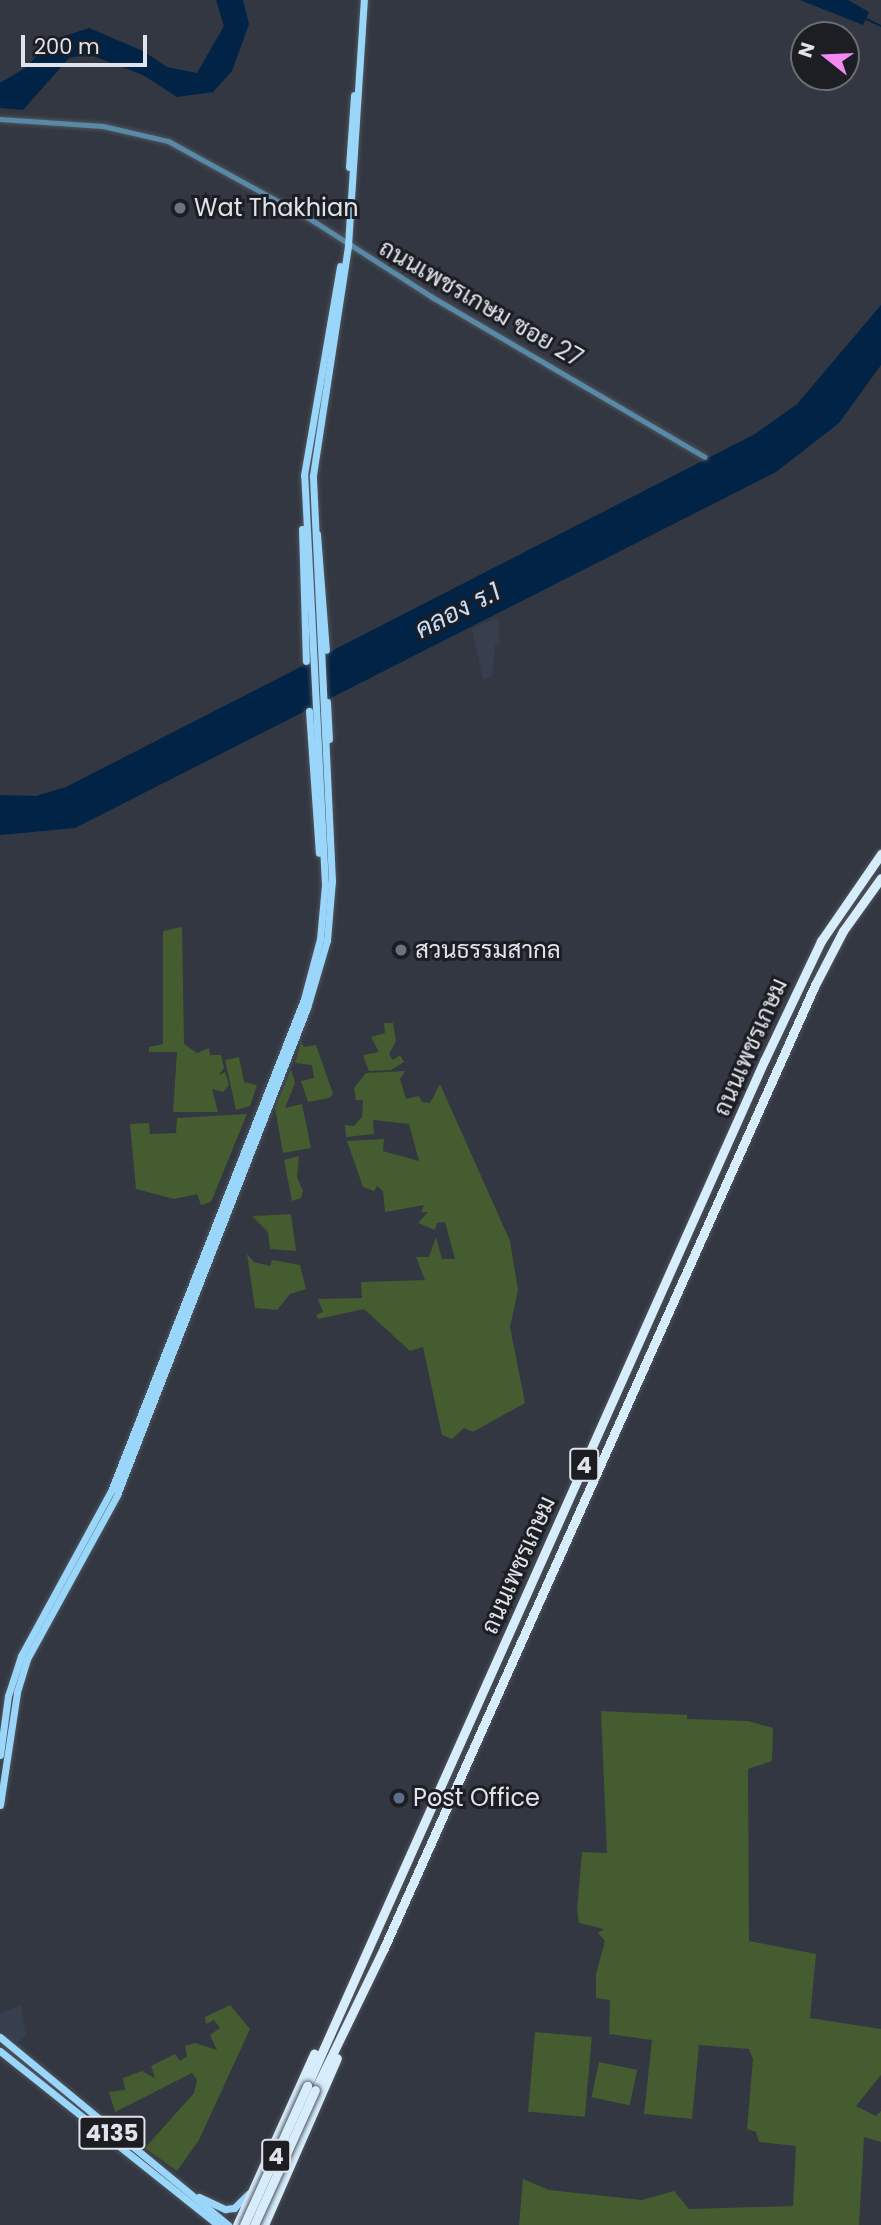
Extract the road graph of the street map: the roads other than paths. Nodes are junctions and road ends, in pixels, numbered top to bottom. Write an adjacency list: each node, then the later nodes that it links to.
1 (362, 0): 3 (main road)
2 (0, 119): 3 (street, ถนนเพชรเกษม ซอย 27)
3 (346, 242): 4 (street, ถนนเพชรเกษม ซอย 27); 5 (main road)
4 (705, 457)
5 (308, 498): 6 (main road); 7 (main road); 10 (main road)
6 (327, 650)
7 (306, 661)
8 (327, 702): 13 (main road)
9 (309, 711): 14 (main road)
10 (321, 740): 13 (main road); 14 (main road)
11 (881, 854): 15 (highway, ถนนเพชรเกษม / 4)
12 (881, 878): 16 (highway, ถนนเพชรเกษม / 4)
13 (332, 881): 18 (main road)
14 (323, 914): 17 (main road)
15 (668, 1275): 16 (highway); 21 (highway, ถนนเพชรเกษม / 4)
16 (682, 1281): 22 (highway, ถนนเพชรเกษม / 4)
17 (191, 1282): 18 (main road); 19 (main road)
18 (200, 1285): 20 (main road)
19 (0, 1755)
20 (0, 1805)
21 (350, 1983): 25 (highway, ถนนเพชรเกษม / 4); 26 (highway)
22 (356, 2007): 25 (highway, ถนนเพชรเกษม / 4); 29 (highway)
23 (0, 2037): 27 (main road, 4135)
24 (0, 2051): 27 (main road, 4135)
25 (311, 2088): 34 (highway, ถนนเพชรเกษม / 4, bridge); 35 (highway, ถนนเพชรเกษม / 4, bridge)
26 (260, 2174): 27 (main road); 28 (highway)
27 (177, 2189): 30 (main road); 31 (main road, 4135); 32 (main road, 4135)
28 (244, 2210): 29 (highway); 33 (highway)
29 (266, 2224)
30 (209, 2225)
31 (218, 2225)
32 (228, 2225)
33 (237, 2225)
34 (244, 2225)
35 (254, 2225)

